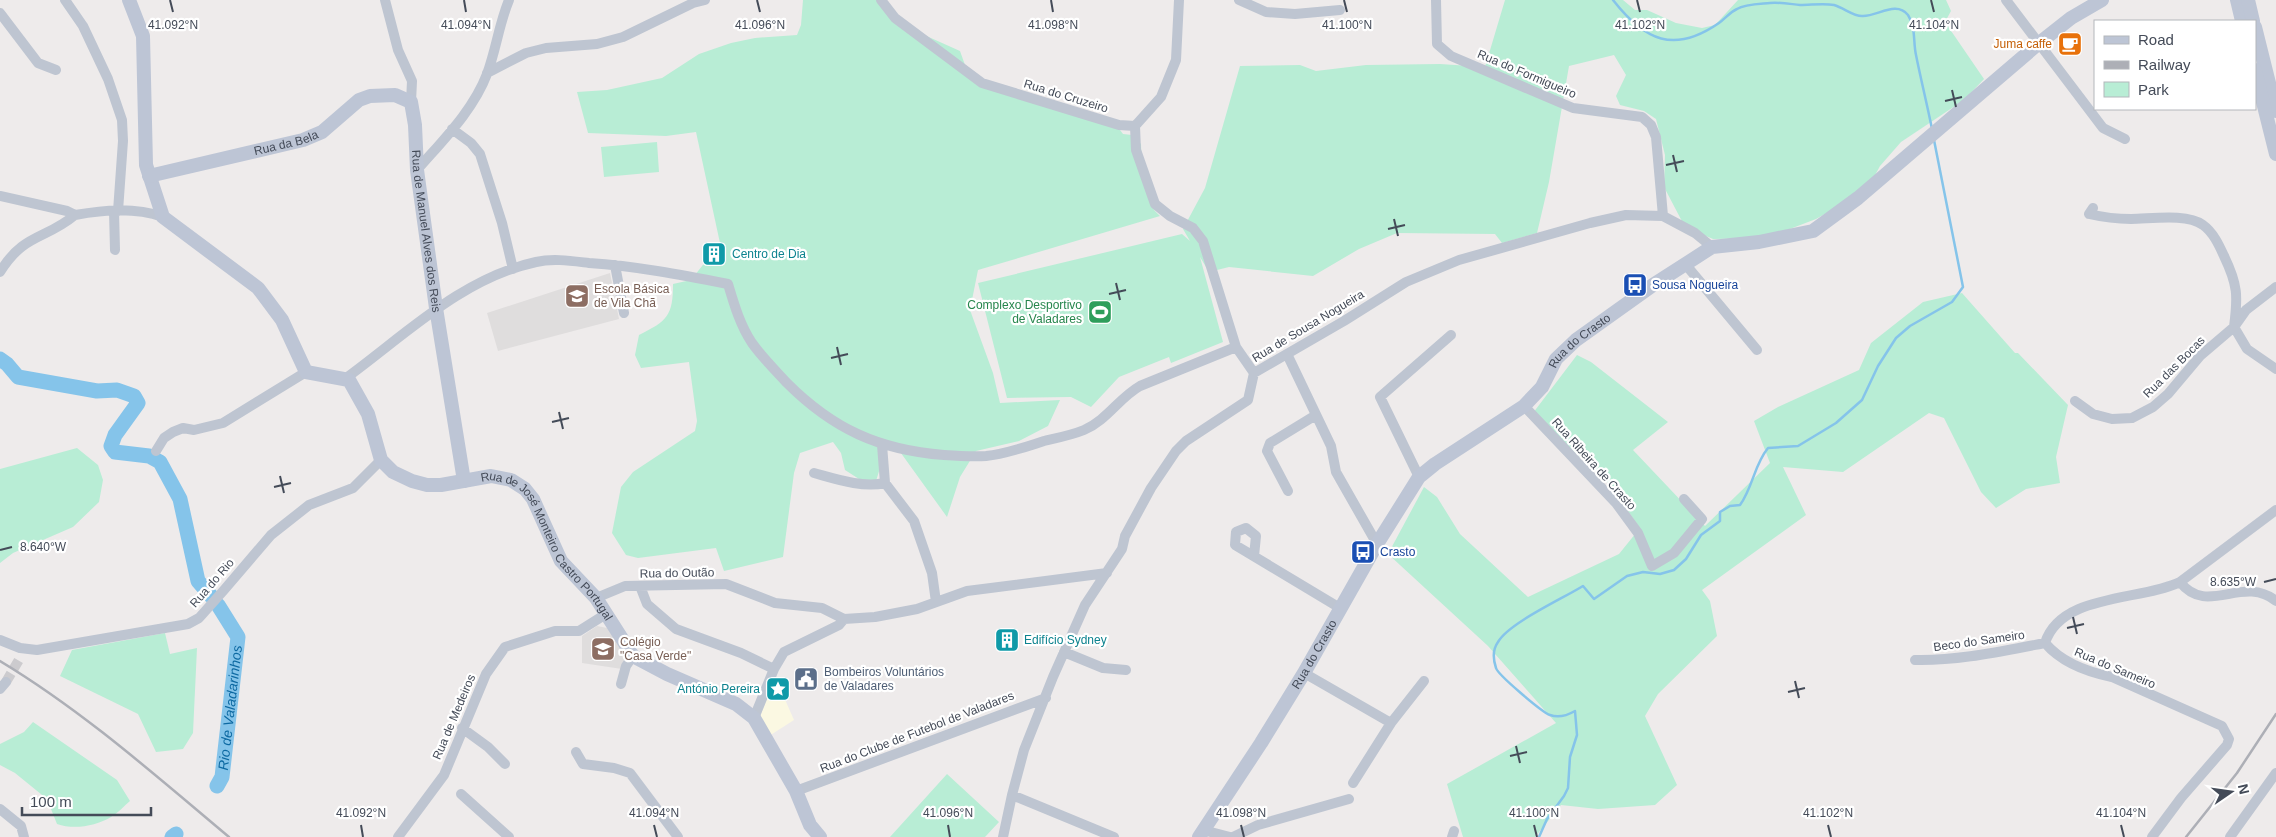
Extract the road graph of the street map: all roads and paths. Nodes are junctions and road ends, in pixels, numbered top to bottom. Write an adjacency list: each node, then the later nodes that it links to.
1 (65, 0): 33 (street)
2 (129, 0): 30 (street)
3 (385, 0): 23 (street)
4 (509, 0): 21 (street)
5 (705, 0): 21 (street)
6 (881, 0): 25 (street, Rua do Cruzeiro)
7 (1179, 0): 25 (street)
8 (1239, 0): 14 (street)
9 (1436, 0): 35 (street, Rua do Formigueiro)
10 (2006, 0): 19 (street)
11 (2102, 0): 19 (street, Rua do Crasto)
12 (2237, 0): 16 (street)
13 (2248, 0): 17 (street)
14 (1340, 10)
15 (0, 13): 20 (street)
16 (2242, 20)
17 (2253, 20)
18 (2256, 31): 24 (street)
19 (2038, 44): 27 (street); 37 (street, Rua do Crasto)
20 (56, 70)
21 (487, 73): 26 (street)
22 (2256, 74): 28 (street)
23 (411, 102): 29 (street, Rua de Manuel Alves dos Reis); 30 (street, Rua da Bela)
24 (2276, 111)
25 (1135, 126): 48 (street)
26 (452, 129): 29 (street); 41 (street)
27 (2125, 139)
28 (2276, 154)
29 (417, 170): 44 (street, Rua de Manuel Alves dos Reis)
30 (148, 176): 36 (street)
31 (0, 196): 34 (street)
32 (2092, 208): 46 (street)
33 (116, 210): 34 (street); 36 (street); 38 (street)
34 (74, 215): 42 (street)
35 (1663, 216): 37 (street, Rua de Sousa Nogueira); 50 (street, Rua de Sousa Nogueira)
36 (163, 217): 52 (street)
37 (1712, 248): 39 (street, Rua do Crasto)
38 (115, 250)
39 (1686, 264): 49 (street); 56 (street, Rua do Crasto)
40 (615, 265): 41 (street); 45 (street); 58 (street)
41 (513, 269): 44 (street)
42 (0, 272)
43 (2276, 287): 46 (street, Rua das Bocas)
44 (436, 308): 54 (street, Rua de Manuel Alves dos Reis); 63 (street)
45 (624, 313)
46 (2234, 327): 51 (street); 55 (street, Rua das Bocas)
47 (1450, 335): 62 (street)
48 (1236, 347): 53 (street); 58 (street)
49 (1757, 350)
50 (1286, 354): 53 (street, Rua de Sousa Nogueira); 57 (street)
51 (2276, 368)
52 (306, 372): 54 (street); 59 (street)
53 (1254, 373): 70 (street, Rua de Sousa Nogueira)
54 (346, 378): 60 (street)
55 (2075, 401)
56 (1524, 406): 62 (street, Rua do Crasto); 66 (street, Rua Ribeira de Crasto)
57 (1316, 415): 65 (street); 68 (street)
58 (882, 444): 64 (street)
59 (156, 451)
60 (381, 460): 63 (street, Rua de José Monteiro Castro Portugal); 81 (street, Rua do Rio)
61 (814, 473): 64 (street)
62 (1419, 477): 68 (street, Rua do Crasto)
63 (464, 481): 73 (street, Rua de José Monteiro Castro Portugal)
64 (885, 482): 75 (street)
65 (1288, 491)
66 (1684, 500)
67 (2276, 510): 71 (street)
68 (1377, 544): 76 (street, Rua do Crasto)
69 (1254, 556): 76 (street)
70 (1107, 573): 75 (street); 82 (street, Rua de Sousa Nogueira)
71 (2180, 582): 74 (street); 80 (street)
72 (640, 586): 73 (street, Rua do Outão); 78 (street, Rua do Outão); 86 (street)
73 (596, 598): 77 (street, Rua de José Monteiro Castro Portugal)
74 (2276, 601)
75 (936, 602): 78 (street)
76 (1340, 608): 88 (street, Rua do Crasto)
77 (606, 614): 83 (street, Rua de José Monteiro Castro Portugal); 94 (street, Rua de Medeiros)
78 (844, 619): 86 (street)
79 (0, 640): 81 (street, Rua do Rio)
80 (2045, 643): 85 (street, Beco do Sameiro); 113 (street, Rua do Sameiro)
81 (26, 649): 84 (street)
82 (1064, 652): 87 (street); 91 (street, Rua de Sousa Nogueira)
83 (633, 656): 90 (street); 92 (street, Rua de José Monteiro Castro Portugal)
84 (20, 658)
85 (1915, 660)
86 (774, 669): 92 (street)
87 (1126, 670)
88 (1304, 673): 93 (street); 104 (street, Rua do Crasto)
89 (1424, 681): 93 (street)
90 (621, 684)
91 (1046, 698): 99 (street, Rua do Clube de Futebol de Valadares); 101 (street, Rua de Sousa Nogueira)
92 (754, 718): 99 (street, Rua de José Monteiro Castro Portugal)
93 (1391, 723): 98 (street)
94 (462, 728): 96 (street); 106 (street, Rua de Medeiros)
95 (576, 752): 108 (street)
96 (505, 764)
97 (2276, 773): 114 (street)
98 (1353, 783)
99 (796, 791): 109 (street, Rua de José Monteiro Castro Portugal)
100 (461, 794): 107 (street)
101 (1012, 795): 110 (street, Rua de Sousa Nogueira); 111 (street)
102 (1349, 799): 112 (street)
103 (0, 809): 105 (street)
104 (1201, 834): 112 (street)
105 (24, 837)
106 (398, 837)
107 (509, 837)
108 (678, 837)
109 (820, 837)
110 (1003, 837)
111 (1114, 837)
112 (1231, 837)
113 (2152, 837)
114 (2230, 837)

